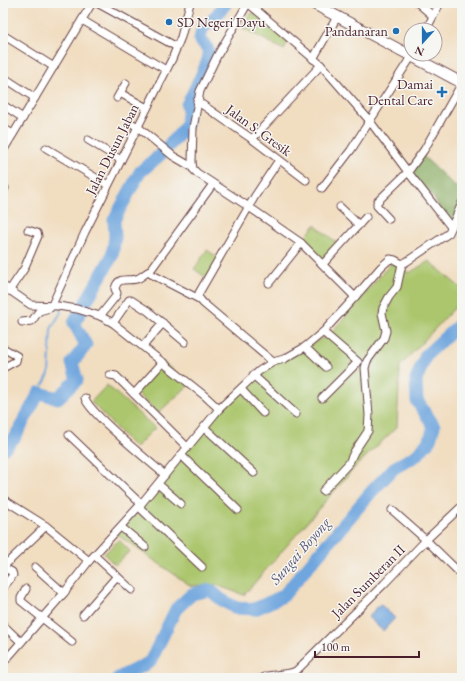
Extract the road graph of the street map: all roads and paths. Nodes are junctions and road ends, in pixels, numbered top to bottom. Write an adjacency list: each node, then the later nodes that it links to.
1 (84, 3): 8 (street)
2 (97, 3): 14 (street)
3 (190, 3): 14 (street, Jalan Dusun Jaban)
4 (248, 3): 16 (street); 26 (street)
5 (312, 3): 10 (main road)
6 (418, 3): 9 (street)
7 (440, 3): 9 (street)
8 (91, 6): 11 (street)
9 (433, 16): 12 (street)
10 (337, 17): 15 (main road); 16 (street)
11 (82, 20): 20 (street); 21 (street)
12 (430, 22)
13 (3, 35): 20 (street)
14 (177, 46): 21 (street, Jalan Dusun Jaban)
15 (403, 50)
16 (313, 59): 19 (street)
17 (408, 62): 30 (street)
18 (425, 62): 24 (main road)
19 (321, 65): 30 (street); 34 (street)
20 (54, 67): 25 (street)
21 (165, 69): 28 (street, Jalan Dusun Jaban)
22 (3, 77): 25 (street)
23 (126, 83): 28 (street)
24 (462, 83): 41 (street)
25 (35, 98): 29 (street)
26 (197, 101): 34 (street, Jalan S. Gresik); 40 (street)
27 (3, 105): 29 (street)
28 (146, 107): 31 (street, Jalan Dusun Jaban)
29 (23, 118): 33 (street)
30 (369, 120): 41 (street); 45 (street)
31 (135, 125): 38 (street, Jalan Dusun Jaban); 40 (street)
32 (3, 128): 33 (street)
33 (13, 134): 37 (street)
34 (252, 139): 39 (street, Jalan S. Gresik)
35 (88, 140): 38 (street)
36 (46, 148): 44 (street)
37 (3, 151)
38 (121, 160): 44 (street, Jalan Dusun Jaban)
39 (279, 160): 42 (street, Jalan S. Gresik); 47 (street)
40 (192, 167): 43 (street)
41 (408, 172): 50 (street); 52 (street)
42 (306, 180)
43 (213, 184): 47 (street); 57 (street)
44 (108, 185): 62 (street, Jalan Dusun Jaban)
45 (322, 188)
46 (462, 202): 52 (street)
47 (249, 207): 54 (street); 61 (street)
48 (340, 207): 51 (street)
49 (366, 217): 51 (street)
50 (389, 219)
51 (360, 225): 55 (street)
52 (452, 227): 56 (street)
53 (28, 230): 59 (street)
54 (300, 243): 55 (street); 58 (street)
55 (323, 264): 60 (street)
56 (402, 264): 60 (street); 92 (street)
57 (150, 271): 61 (street); 63 (street)
58 (269, 283)
59 (5, 288): 62 (street)
60 (355, 297): 67 (street)
61 (199, 299): 73 (street)
62 (52, 305): 63 (street); 64 (street)
63 (100, 316): 65 (street)
64 (22, 322)
65 (113, 323): 66 (street); 69 (street)
66 (163, 323): 68 (street); 69 (street)
67 (323, 332): 70 (street); 81 (street)
68 (185, 342)
69 (143, 346): 72 (street)
70 (306, 347): 73 (street); 74 (street)
71 (3, 348): 75 (street)
72 (163, 362): 79 (street); 82 (street)
73 (273, 362): 77 (street)
74 (326, 367)
75 (3, 368)
76 (110, 375): 79 (street)
77 (253, 375): 78 (street); 84 (street)
78 (240, 389): 82 (street); 83 (street)
79 (134, 394): 87 (street)
80 (85, 398): 90 (street)
81 (322, 398)
82 (219, 409): 85 (street)
83 (263, 413)
84 (296, 414)
85 (204, 427): 87 (street); 89 (street)
86 (69, 435): 95 (street)
87 (187, 447): 88 (street)
88 (181, 456): 90 (street); 97 (street)
89 (254, 473)
90 (165, 475): 91 (street)
91 (158, 484): 94 (street); 95 (street)
92 (323, 492)
93 (3, 499): 99 (street)
94 (181, 504)
95 (140, 506): 100 (street); 105 (street)
96 (462, 506): 101 (street, Jalan Sumberan II)
97 (238, 510)
98 (392, 510): 101 (street)
99 (46, 526): 103 (street); 108 (street)
100 (121, 527): 102 (street); 103 (street)
101 (426, 540): 106 (street); 118 (street, Jalan Sumberan II)
102 (145, 547)
103 (92, 559): 107 (street); 111 (street)
104 (35, 567): 111 (street)
105 (202, 567)
106 (462, 575)
107 (117, 576): 110 (street); 112 (street)
108 (3, 588)
109 (26, 589): 113 (street)
110 (132, 590)
111 (64, 593): 113 (street)
112 (83, 615)
113 (43, 618): 115 (street); 116 (street)
114 (3, 626): 115 (street)
115 (21, 642): 117 (street)
116 (72, 642)
117 (3, 663)
118 (289, 676): 119 (street, Jalan Sumberan II)
119 (263, 678)

